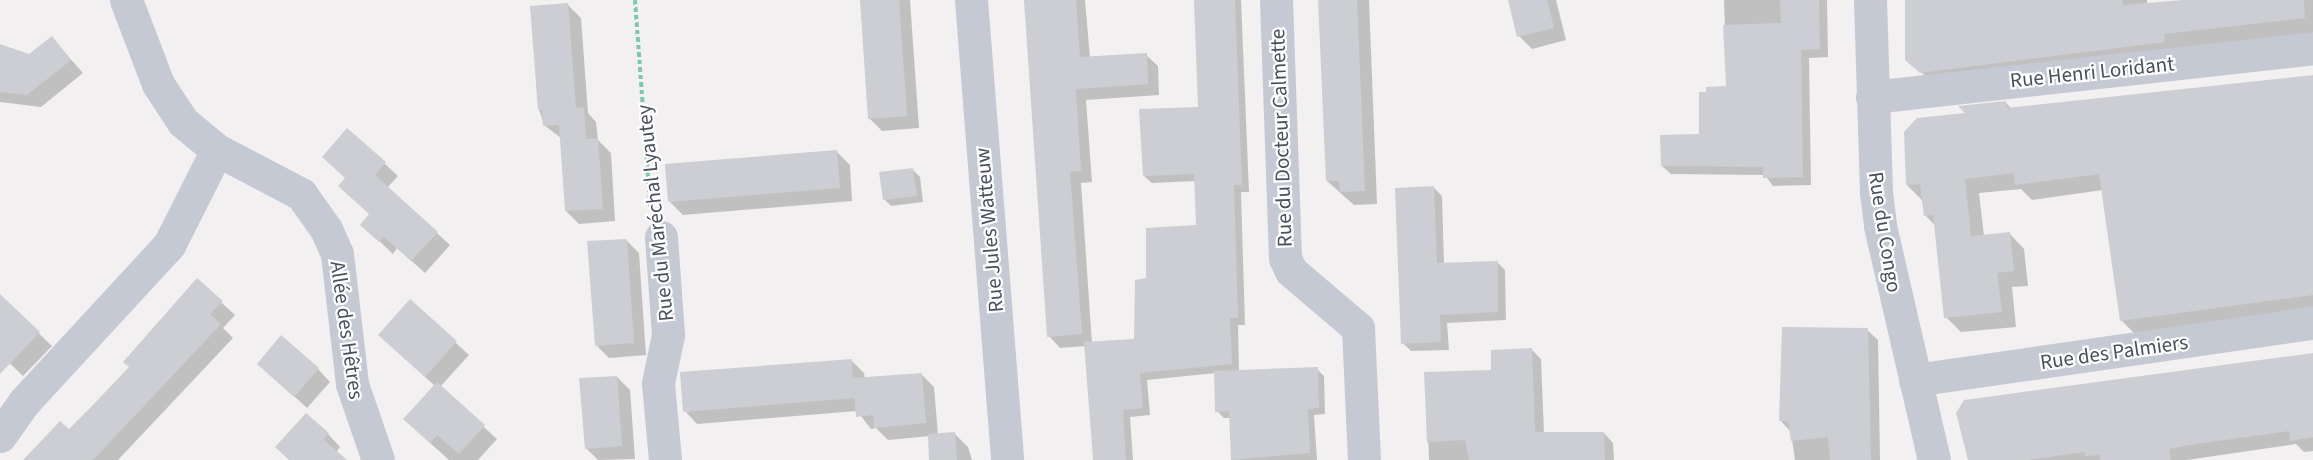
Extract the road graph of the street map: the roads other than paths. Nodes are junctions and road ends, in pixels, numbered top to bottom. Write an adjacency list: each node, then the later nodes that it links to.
1 (126, 0): 7 (street, Allée des Hêtres)
2 (971, 0): 14 (street, Rue Jules Watteuw)
3 (1276, 0): 15 (street, Rue du Docteur Calmette)
4 (1870, 0): 6 (street, Rue du Congo)
5 (2313, 48): 6 (street, Rue Henri Loridant)
6 (1872, 97): 10 (street, Rue du Congo)
7 (217, 150): 11 (street); 12 (street, Allée des Hêtres)
8 (661, 237): 13 (street, Rue du Maréchal Lyautey)
9 (2313, 323): 10 (street, Rue des Palmiers)
10 (1915, 380): 16 (street, Rue du Congo)
11 (0, 436)
12 (378, 460)
13 (665, 460)
14 (1007, 460)
15 (1364, 460)
16 (1934, 460)

